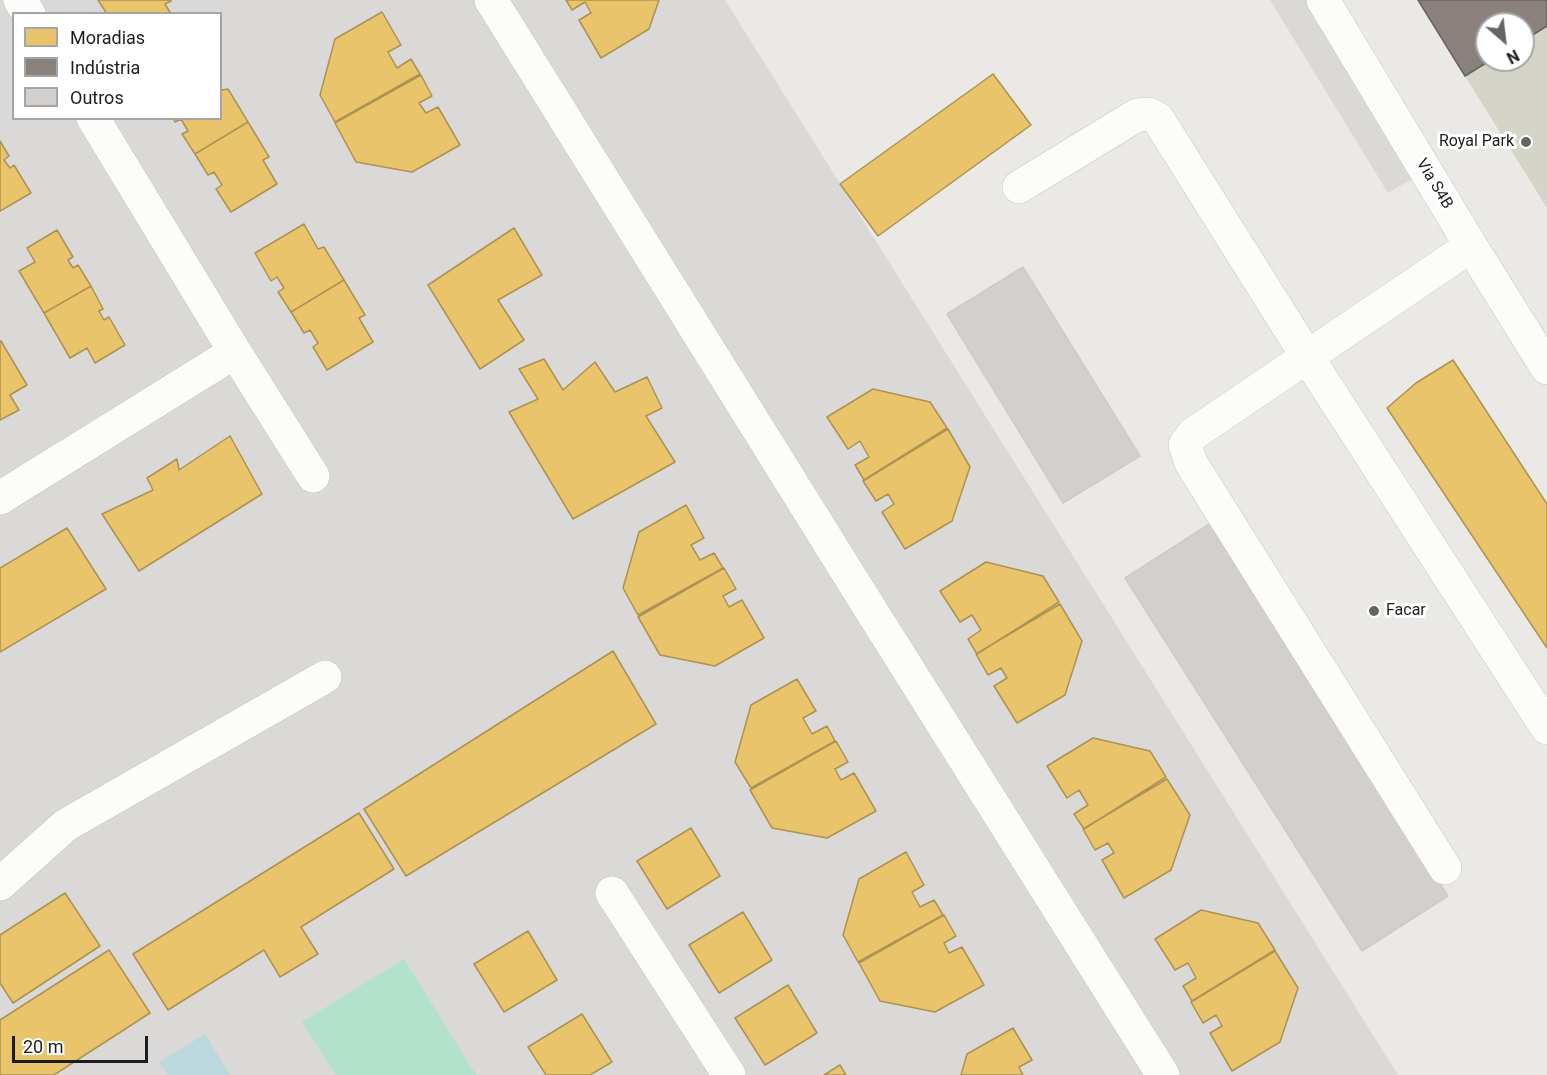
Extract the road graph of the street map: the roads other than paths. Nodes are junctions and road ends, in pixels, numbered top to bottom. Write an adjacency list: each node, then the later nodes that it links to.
1 (491, 0): 17 (street)
2 (1323, 0): 5 (street, Via S4B)
3 (94, 120): 6 (street)
4 (1019, 187): 7 (street)
5 (1471, 246): 7 (street); 8 (street, Via S4B)
6 (235, 352): 9 (street); 10 (street)
7 (1308, 358): 12 (street); 13 (street)
8 (1547, 368)
9 (313, 476)
10 (0, 498)
11 (325, 677): 14 (street)
12 (1547, 728)
13 (1445, 868)
14 (0, 884)
15 (612, 893): 16 (street)
16 (729, 1075)
17 (1163, 1075)

